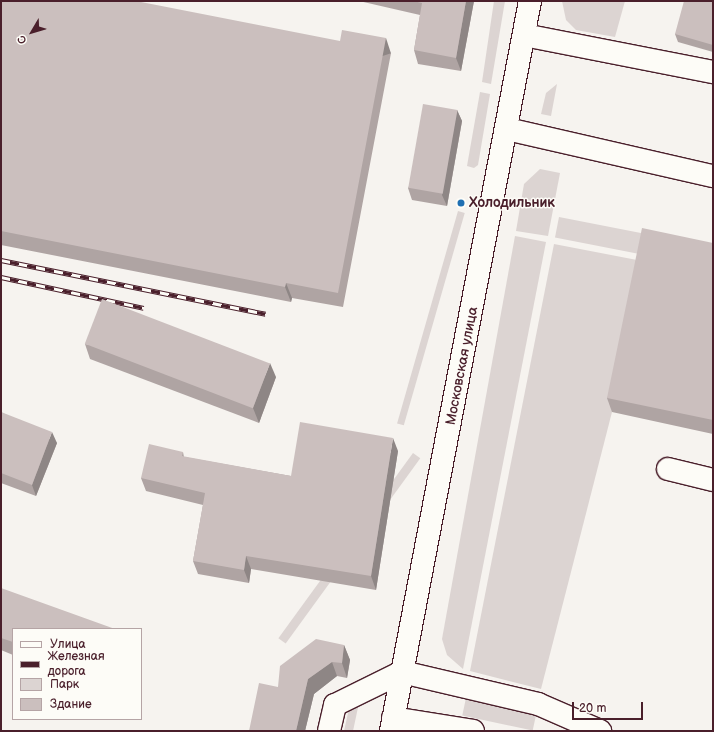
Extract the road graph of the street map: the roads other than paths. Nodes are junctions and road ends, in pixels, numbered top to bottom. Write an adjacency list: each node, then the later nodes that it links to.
1 (530, 1): 2 (main road, Московская улица)
2 (524, 35): 3 (main road); 4 (main road, Московская улица)
3 (713, 72)
4 (507, 129): 5 (main road); 8 (main road, Московская улица)
5 (713, 176)
6 (668, 469): 7 (main road)
7 (713, 480)
8 (402, 672): 9 (main road, Московская улица); 10 (main road); 12 (main road)
9 (392, 724): 11 (main road)
10 (330, 731)
11 (473, 731)
12 (600, 731)

